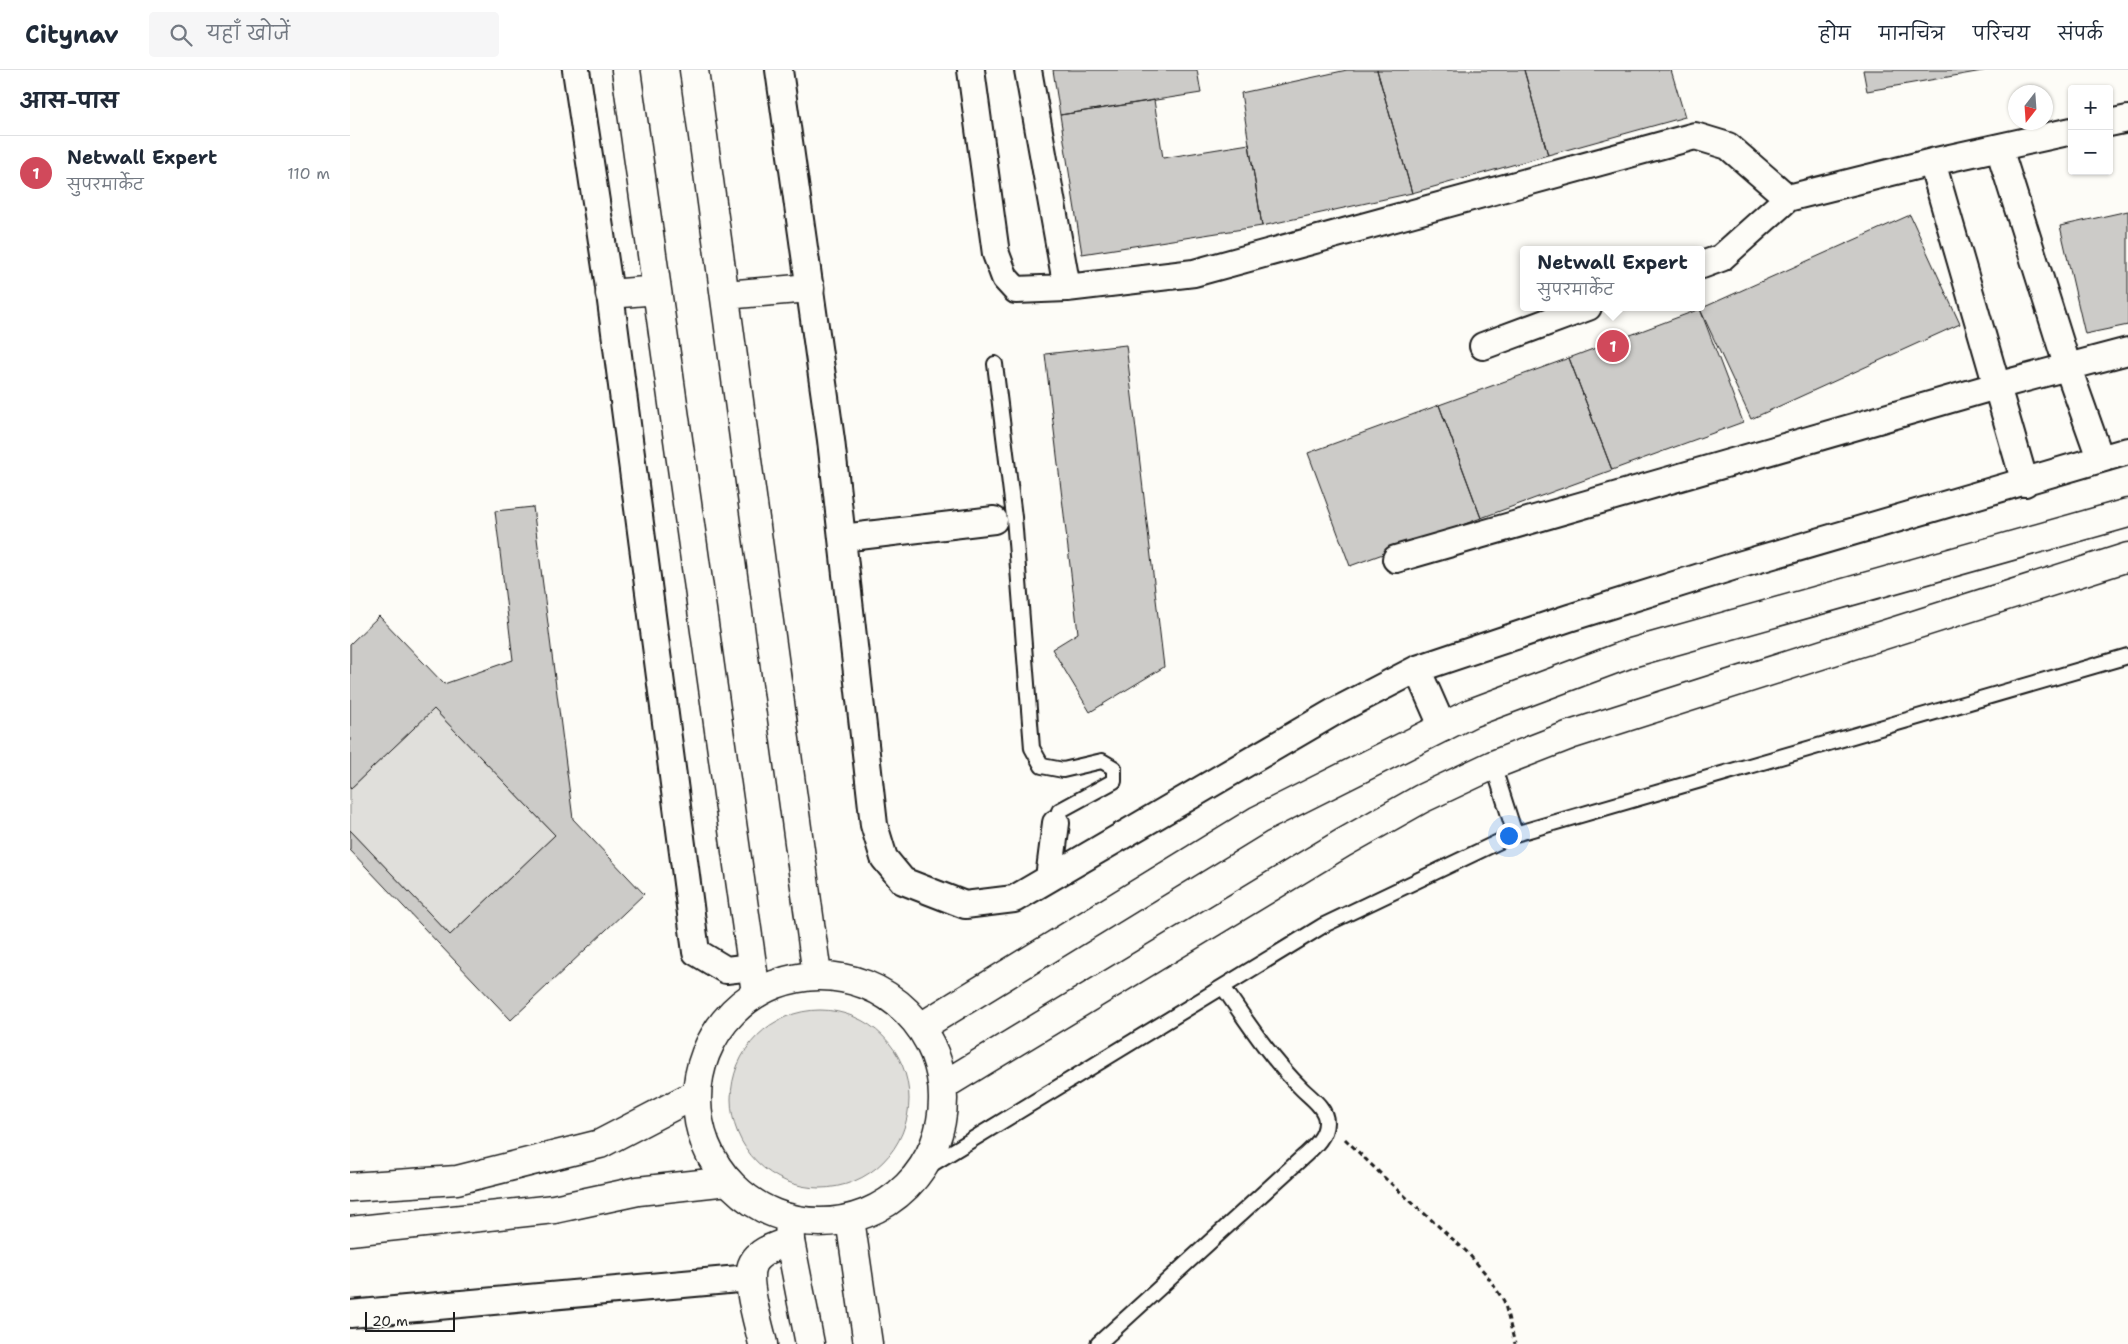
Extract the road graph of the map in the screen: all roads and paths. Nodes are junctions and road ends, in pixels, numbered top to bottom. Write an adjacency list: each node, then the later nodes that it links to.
1 (576, 70): 17 (street)
2 (626, 70): 16 (street)
3 (694, 70): 18 (street)
4 (779, 70): 14 (street)
5 (971, 70): 15 (street)
6 (1028, 70): 15 (street)
7 (2128, 119): 8 (street)
8 (2113, 122)
9 (2068, 132): 10 (street)
10 (1999, 148): 11 (street); 23 (street)
11 (1932, 162): 12 (street); 24 (street)
12 (1788, 198): 13 (street); 15 (street)
13 (1705, 264)
14 (810, 288): 18 (street); 30 (street)
15 (1067, 288)
16 (657, 290): 17 (street); 41 (street)
17 (610, 294): 41 (street)
18 (725, 295): 40 (street)
19 (1577, 311): 20 (street)
20 (1483, 346)
21 (2128, 351): 23 (street)
22 (995, 364): 29 (lane)
23 (2068, 368): 24 (street); 26 (street)
24 (1996, 386): 27 (street); 32 (street)
25 (2128, 451): 26 (street)
26 (2100, 458): 27 (street)
27 (2025, 483): 34 (street)
28 (2128, 513): 35 (street)
29 (1004, 519): 30 (street); 37 (lane)
30 (842, 538): 39 (street)
31 (2128, 557): 36 (street)
32 (1396, 559)
33 (2128, 656): 38 (lane)
34 (1417, 669): 35 (street); 39 (street)
35 (1442, 728): 43 (street)
36 (1493, 765): 38 (lane); 44 (street)
37 (1056, 823): 39 (street)
38 (1514, 828): 42 (lane)
39 (1049, 878)
40 (817, 975): 41 (street); 43 (street)
41 (754, 980): 45 (street)
42 (1223, 987): 46 (lane); 47 (lane)
43 (921, 1027): 44 (street)
44 (944, 1085): 47 (street)
45 (696, 1094): 48 (street); 49 (street)
46 (1326, 1121): 58 (lane); 59 (path)
47 (919, 1172): 50 (street)
48 (728, 1181): 51 (street); 52 (street)
49 (350, 1187)
50 (850, 1219): 51 (street); 57 (street)
51 (789, 1230): 53 (street); 56 (street)
52 (350, 1231)
53 (750, 1278): 54 (street); 55 (street)
54 (350, 1314)
55 (763, 1344)
56 (810, 1344)
57 (868, 1344)
58 (1098, 1344)
59 (1515, 1344)

